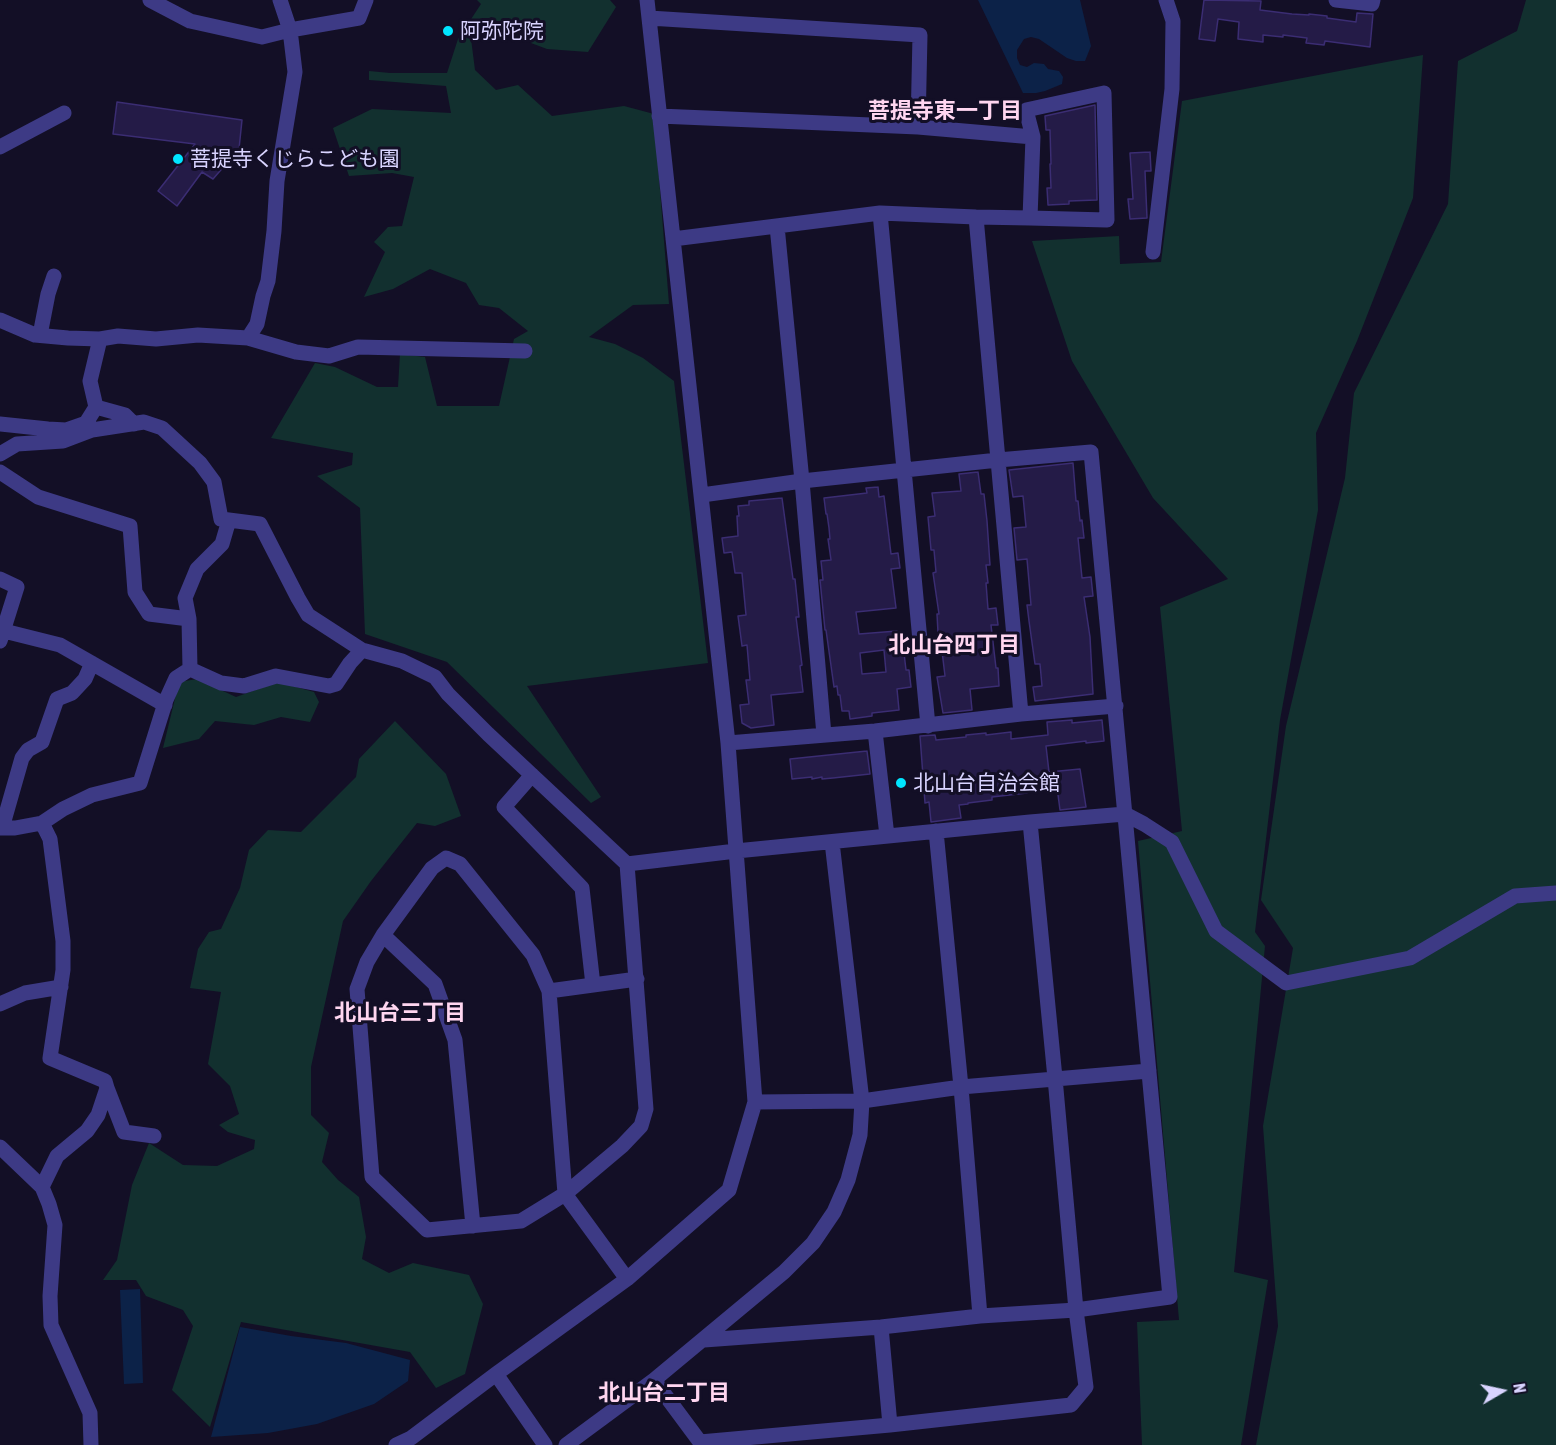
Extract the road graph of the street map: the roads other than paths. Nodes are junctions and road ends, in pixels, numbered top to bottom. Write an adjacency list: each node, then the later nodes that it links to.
1 (150, 0): 9 (street)
2 (280, 0): 9 (street)
3 (366, 0): 9 (street)
4 (647, 0): 8 (street)
5 (1166, 0): 20 (street)
6 (1336, 0): 7 (street)
7 (1372, 0)
8 (649, 18): 11 (street); 12 (street)
9 (290, 30): 24 (street)
10 (64, 113): 14 (street)
11 (659, 117): 12 (street); 19 (street)
12 (918, 127): 13 (street)
13 (1033, 137): 17 (street); 17 (street)
14 (0, 147)
15 (880, 213): 16 (street); 18 (street); 32 (street)
16 (976, 217): 17 (street); 31 (street)
17 (1030, 219)
18 (777, 226): 19 (street); 34 (street)
19 (673, 239): 35 (street)
20 (1153, 252)
21 (54, 276): 23 (street)
22 (0, 320): 23 (street)
23 (40, 335): 25 (street)
24 (248, 338): 25 (street); 26 (street)
25 (100, 339): 27 (street)
26 (525, 351)
27 (96, 407): 28 (street); 29 (street)
28 (0, 424)
29 (134, 424): 30 (street); 36 (street)
30 (0, 454)
31 (998, 460): 32 (street); 44 (street); 45 (street)
32 (905, 471): 34 (street); 46 (street)
33 (0, 472): 38 (street)
34 (802, 481): 35 (street); 48 (street)
35 (702, 495): 49 (street)
36 (229, 520): 38 (street); 40 (street)
37 (0, 579): 39 (street)
38 (189, 619): 42 (street)
39 (2, 636): 41 (street)
40 (362, 650): 42 (street); 50 (street)
41 (92, 663): 43 (street); 54 (street)
42 (190, 669): 43 (street)
43 (165, 705): 53 (street)
44 (1116, 706): 45 (street); 51 (street)
45 (1021, 714): 46 (street)
46 (928, 726): 47 (street)
47 (875, 731): 48 (street); 56 (street)
48 (824, 735): 49 (street)
49 (728, 743): 58 (street)
50 (532, 775): 59 (street); 63 (street)
51 (1125, 814): 52 (street); 60 (street); 67 (street)
52 (1030, 822): 55 (street); 68 (street)
53 (42, 823): 54 (street); 64 (street)
54 (1, 828)
55 (936, 831): 56 (street); 69 (street)
56 (887, 836): 57 (street)
57 (832, 842): 58 (street); 71 (street)
58 (736, 850): 59 (street); 72 (street)
59 (627, 864): 62 (street)
60 (1556, 893)
61 (383, 935): 65 (street); 77 (street); 77 (street)
62 (637, 980): 63 (street); 76 (street)
63 (593, 985): 65 (street)
64 (61, 987): 66 (street); 70 (street)
65 (549, 991): 76 (street)
66 (0, 1004)
67 (1149, 1071): 68 (street); 79 (street)
68 (1055, 1078): 69 (street); 79 (street)
69 (961, 1087): 71 (street); 80 (street)
70 (107, 1088): 73 (street); 75 (street)
71 (862, 1101): 72 (street); 82 (street)
72 (755, 1102): 78 (street)
73 (154, 1136)
74 (0, 1147): 75 (street)
75 (42, 1187): 87 (street)
76 (565, 1194): 77 (street); 78 (street)
77 (473, 1226)
78 (627, 1279): 83 (street)
79 (1076, 1310): 80 (street); 85 (street)
80 (980, 1316): 81 (street)
81 (881, 1327): 82 (street); 85 (street)
82 (704, 1340): 84 (street)
83 (496, 1374): 86 (street); 89 (street)
84 (654, 1380): 85 (street); 90 (street)
85 (890, 1425)
86 (414, 1441): 88 (street)
87 (91, 1445)
88 (396, 1445)
89 (545, 1445)
90 (566, 1445)

